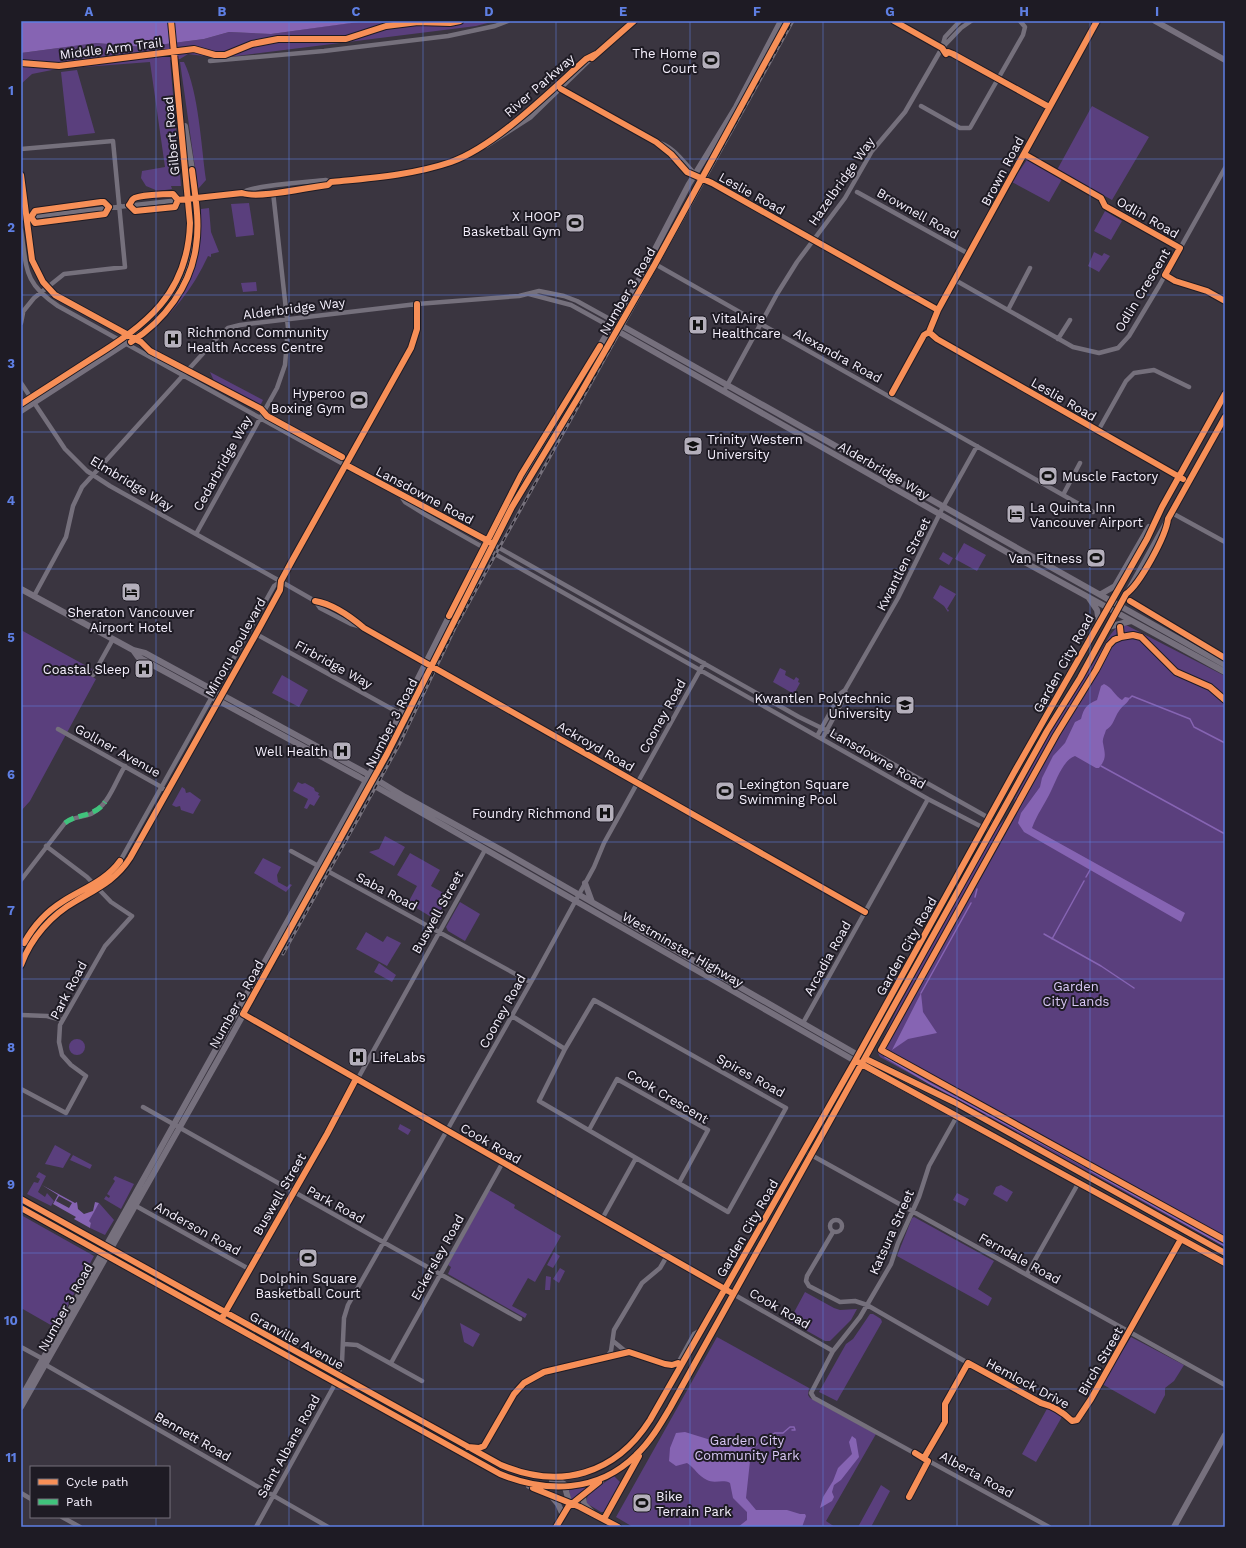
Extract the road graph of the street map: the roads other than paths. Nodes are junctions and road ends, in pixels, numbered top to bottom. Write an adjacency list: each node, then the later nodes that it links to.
1 (171, 21): 17 (main road)
2 (508, 21): 16 (street)
3 (634, 21): 13 (street)
4 (781, 21): 26 (main road, Number 3 Road)
5 (788, 21): 27 (main road, Number 3 Road)
6 (894, 21): 12 (street)
7 (960, 21): 12 (street, Hazelbridge Way)
8 (971, 21): 12 (street, Hazelbridge Way)
9 (1020, 21): 18 (street)
10 (1097, 21): 21 (street, Brown Road)
11 (1155, 21): 15 (main road)
12 (942, 48): 38 (street, Hazelbridge Way)
13 (596, 54): 19 (street, River Parkway); 22 (street, River Parkway)
14 (953, 54): 18 (street)
15 (1224, 58)
16 (210, 61)
17 (178, 79): 32 (main road, Gilbert Road); 33 (main road, Gilbert Road)
18 (998, 79): 20 (street); 21 (street)
19 (561, 89): 22 (street); 24 (street, River Parkway); 26 (street, Leslie Road)
20 (921, 106)
21 (1049, 108): 40 (street, Brown Road)
22 (499, 133): 24 (street, River Parkway)
23 (21, 149): 34 (street)
24 (479, 149): 28 (street)
25 (1225, 168): 39 (street, Odlin Crescent)
26 (695, 174): 27 (street, Leslie Road); 55 (main road, Number 3 Road)
27 (703, 178): 38 (street, Leslie Road); 41 (main road, Number 3 Road)
28 (331, 182): 29 (street); 31 (street)
29 (273, 192): 31 (street); 51 (street, Cedarbridge Way)
30 (857, 192): 40 (street, Brownell Road)
31 (242, 193): 32 (street)
32 (195, 198): 33 (street); 59 (main road, Gilbert Road)
33 (188, 199): 34 (street); 58 (main road, Gilbert Road)
34 (118, 206): 36 (street); 45 (street)
35 (1105, 206): 39 (street, Odlin Road)
36 (21, 218)
37 (21, 230): 45 (street)
38 (814, 239): 48 (street, Leslie Road); 54 (street, Hazelbridge Way)
39 (1180, 248): 43 (street, Odlin Crescent)
40 (969, 254): 44 (street, Brown Road)
41 (655, 264): 54 (street, Alexandra Road); 55 (main road, Number 3 Road)
42 (1030, 268): 49 (street)
43 (1165, 275): 46 (street); 57 (street, Odlin Crescent)
44 (955, 280): 48 (street, Brown Road); 49 (street, Odlin Crescent)
45 (40, 293): 50 (street); 58 (street, Lansdowne Road)
46 (1225, 301)
47 (417, 304): 51 (street, Alderbridge Way); 55 (street, Alderbridge Way); 74 (street, Minoru Boulevard)
48 (938, 310): 56 (street, Brown Road)
49 (1008, 310): 57 (street, Odlin Crescent)
50 (22, 313): 53 (street)
51 (287, 320): 60 (street, Alderbridge Way); 70 (street, Cedarbridge Way)
52 (1070, 320): 57 (street)
53 (21, 323)
54 (761, 324): 62 (street, Hazelbridge Way); 72 (street, Alexandra Road)
55 (616, 326): 62 (main road, Alderbridge Way); 64 (main road, Alderbridge Way); 86 (main road, Number 3 Road); 88 (main road, Number 3 Road)
56 (929, 332): 71 (street, Leslie Road)
57 (1058, 339)
58 (120, 341): 59 (street, Lansdowne Road); 66 (main road, Gilbert Road)
59 (126, 345): 60 (street, Lansdowne Road); 66 (main road, Gilbert Road)
60 (182, 376): 70 (street, Lansdowne Road); 75 (street, Alderbridge Way)
61 (21, 382): 66 (street, Elmbridge Way)
62 (727, 385): 64 (street, Hazelbridge Way); 80 (main road, Alderbridge Way)
63 (1189, 387): 71 (street)
64 (724, 391): 83 (main road, Alderbridge Way)
65 (1225, 394): 76 (main road, Garden City Road)
66 (32, 400): 67 (main road, Gilbert Road); 68 (main road, Gilbert Road); 75 (street, Elmbridge Way)
67 (21, 404)
68 (21, 411)
69 (1225, 417): 77 (main road, Garden City Road)
70 (260, 418): 74 (street, Lansdowne Road); 85 (street, Cedarbridge Way)
71 (1098, 431): 76 (street, Leslie Road)
72 (977, 446): 78 (street, Alexandra Road); 80 (street, Kwantlen Street)
73 (1080, 463): 78 (street)
74 (346, 465): 79 (street, Lansdowne Road); 91 (street, Minoru Boulevard)
75 (93, 475): 85 (street, Elmbridge Way); 94 (street, Alderbridge Way)
76 (1179, 477): 77 (street, Leslie Road); 84 (main road, Garden City Road)
77 (1189, 482): 82 (main road, Garden City Road)
78 (1063, 495): 81 (street, Alexandra Road)
79 (401, 496): 86 (street, Lansdowne Road); 89 (street, Lansdowne Road)
80 (943, 507): 83 (street, Kwantlen Street); 93 (main road, Alderbridge Way)
81 (1093, 512)
82 (1172, 513): 87 (street); 97 (main road, Garden City Road)
83 (940, 514): 95 (main road, Alderbridge Way); 113 (street, Kwantlen Street)
84 (1157, 516): 93 (main road); 96 (main road, Garden City Road)
85 (196, 534): 91 (street, Elmbridge Way)
86 (486, 540): 88 (street, Lansdowne Road); 89 (main road, Number 3 Road)
87 (1225, 542)
88 (494, 544): 90 (main road, Number 3 Road); 107 (street, Lansdowne Road)
89 (483, 546): 90 (street, Lansdowne Road); 106 (main road, Number 3 Road)
90 (490, 550): 109 (main road, Number 3 Road); 110 (street, Lansdowne Road)
91 (281, 581): 103 (street, Minoru Boulevard); 106 (street, Ackroyd Road); 114 (street, Minoru Boulevard)
92 (21, 588): 94 (main road, Westminster Highway)
93 (1101, 594): 96 (main road, Alderbridge Way)
94 (34, 596): 104 (main road, Westminster Highway)
95 (1088, 597): 98 (main road, Alderbridge Way); 100 (main road)
96 (1112, 600): 97 (main road, Alderbridge Way); 98 (main road, Garden City Road)
97 (1120, 605): 99 (main road, Garden City Road); 108 (main road, Alderbridge Way)
98 (1107, 608): 99 (main road, Alderbridge Way); 100 (main road, Garden City Road)
99 (1116, 612): 101 (main road, Alderbridge Way); 102 (main road, Garden City Road)
100 (1099, 622): 128 (main road, Garden City Road)
101 (1131, 622): 102 (main road); 111 (main road, Alderbridge Way)
102 (1108, 627): 129 (main road, Garden City Road)
103 (256, 634): 114 (street, Minoru Boulevard); 116 (street, Firbridge Way)
104 (113, 639): 105 (main road, Westminster Highway); 112 (street)
105 (133, 650): 114 (main road, Westminster Highway); 115 (main road, Westminster Highway)
106 (426, 662): 109 (street, Ackroyd Road); 116 (main road, Number 3 Road)
107 (704, 663): 110 (street, Cooney Road); 117 (street, Lansdowne Road)
108 (1225, 665)
109 (432, 666): 123 (main road, Number 3 Road); 124 (street, Ackroyd Road)
110 (700, 670): 120 (street, Lansdowne Road); 124 (street, Cooney Road)
111 (1225, 672)
112 (93, 675)
113 (845, 690): 117 (street, Kwantlen Street); 119 (street, Kwantlen Street)
114 (219, 693): 115 (street, Minoru Boulevard); 123 (main road, Westminster Highway)
115 (215, 699): 123 (main road, Westminster Highway); 125 (street, Minoru Boulevard); 126 (street, Minoru Boulevard)
116 (401, 714): 123 (main road, Number 3 Road)
117 (821, 728): 119 (street, Lansdowne Road); 120 (street, Kwantlen Street)
118 (58, 729): 122 (street, Gollner Avenue)
119 (827, 731): 121 (street, Kwantlen Street); 128 (street, Lansdowne Road)
120 (817, 736): 121 (street, Lansdowne Road)
121 (822, 739): 127 (street, Lansdowne Road)
122 (125, 766): 125 (street, Gollner Avenue); 131 (street)
123 (370, 779): 132 (main road, Westminster Highway); 134 (main road, Number 3 Road); 139 (main road, Westminster Highway)
124 (638, 782): 136 (street, Cooney Road); 141 (street, Ackroyd Road)
125 (163, 788): 126 (street, Gollner Avenue); 137 (street, Minoru Boulevard)
126 (168, 790): 138 (street, Minoru Boulevard)
127 (928, 799): 130 (street, Lansdowne Road); 141 (street, Arcadia Road)
128 (989, 818): 129 (street, Lansdowne Road); 130 (main road, Garden City Road)
129 (994, 827): 130 (street, Lansdowne Road); 155 (main road, Garden City Road)
130 (984, 828): 154 (main road, Garden City Road)
131 (46, 846): 135 (street); 137 (street)
132 (484, 850): 139 (main road, Westminster Highway); 142 (street, Buswell Street)
133 (290, 851): 134 (street, Saba Road)
134 (320, 867): 142 (street, Saba Road); 147 (main road, Number 3 Road); 148 (main road, Number 3 Road)
135 (21, 880)
136 (585, 883): 139 (street, Cooney Road); 140 (main road)
137 (93, 884): 138 (street); 143 (street, Minoru Boulevard)
138 (98, 889): 144 (street, Minoru Boulevard); 151 (street, Park Road)
139 (577, 897): 140 (main road, Westminster Highway); 146 (street, Cooney Road); 156 (main road, Westminster Highway)
140 (592, 902): 152 (main road, Westminster Highway)
141 (865, 912): 152 (street, Arcadia Road)
142 (439, 931): 146 (street, Saba Road); 158 (street, Buswell Street)
143 (22, 945): 144 (street)
144 (29, 947): 145 (street, Minoru Boulevard)
145 (21, 965)
146 (530, 982): 150 (street, Cooney Road)
147 (237, 1010): 148 (street, Cook Road); 162 (main road, Number 3 Road)
148 (243, 1014): 158 (street, Cook Road); 163 (main road, Number 3 Road)
149 (21, 1015): 151 (street)
150 (512, 1016): 153 (street); 165 (street, Cooney Road)
151 (62, 1020): 159 (street, Park Road)
152 (803, 1023): 154 (main road, Westminster Highway)
153 (565, 1048): 164 (street, Spires Road); 172 (street, Spires Road)
154 (858, 1055): 155 (main road, Westminster Highway); 156 (main road, Garden City Road)
155 (865, 1058): 157 (main road, Garden City Road); 170 (main road, Westminster Highway)
156 (855, 1061): 157 (main road, Westminster Highway); 166 (main road, Garden City Road)
157 (862, 1065): 161 (main road, Westminster Highway); 167 (main road, Garden City Road)
158 (356, 1079): 165 (street, Cook Road); 173 (street, Buswell Street)
159 (21, 1089)
160 (143, 1107): 162 (street, Park Road)
161 (957, 1116): 171 (main road, Westminster Highway); 177 (street, Katsura Street)
162 (173, 1124): 163 (street, Park Road); 182 (main road, Number 3 Road)
163 (179, 1127): 173 (street, Park Road); 175 (main road, Number 3 Road)
164 (589, 1130): 168 (street, Spires Road); 172 (street, Cook Crescent)
165 (448, 1131): 169 (street, Cook Road); 181 (street, Cooney Road)
166 (804, 1151): 167 (street, Ferndale Road); 190 (main road, Garden City Road)
167 (811, 1156): 177 (street, Ferndale Road); 191 (main road, Garden City Road)
168 (636, 1158): 172 (street, Spires Road); 178 (street)
169 (503, 1162): 178 (street, Cook Road); 188 (street, Eckersley Road)
170 (1084, 1174): 171 (main road); 183 (main road, Westminster Highway)
171 (1079, 1182): 180 (main road, Westminster Highway); 189 (street)
172 (679, 1183)
173 (293, 1192): 181 (street, Park Road); 187 (street, Buswell Street)
174 (21, 1199): 182 (main road, Granville Avenue)
175 (136, 1206): 182 (main road, Number 3 Road); 187 (street, Anderson Road)
176 (21, 1208): 184 (main road, Granville Avenue)
177 (913, 1212): 189 (street, Ferndale Road); 192 (street, Katsura Street)
178 (602, 1219): 185 (street, Cook Road)
179 (833, 1232): 192 (street, Hemlock Drive)
180 (1181, 1239): 186 (main road, Westminster Highway); 197 (street, Birch Street)
181 (383, 1243): 188 (street, Park Road); 199 (street, Cooney Road)
182 (108, 1248): 184 (main road, Number 3 Road); 193 (main road, Granville Avenue)
183 (1225, 1253)
184 (103, 1255): 195 (main road, Granville Avenue); 204 (main road, Number 3 Road)
185 (667, 1256): 190 (street, Cook Road); 198 (street)
186 (1225, 1263)
187 (249, 1269): 193 (street, Buswell Street)
188 (441, 1274): 194 (street, Park Road); 205 (street, Eckersley Road)
189 (1027, 1274): 197 (street, Ferndale Road)
190 (725, 1288): 191 (street, Cook Road); 196 (main road, Garden City Road)
191 (734, 1294): 201 (street, Cook Road); 220 (main road, Garden City Road)
192 (867, 1305): 201 (street, Katsura Street); 206 (street, Hemlock Drive)
193 (225, 1312): 195 (street, Buswell Street); 207 (main road, Granville Avenue)
194 (520, 1319)
195 (220, 1320): 209 (main road, Granville Avenue)
196 (699, 1331): 202 (street); 219 (main road, Garden City Road)
197 (1130, 1331): 210 (street, Ferndale Road); 214 (street, Birch Street)
198 (613, 1341): 202 (street); 203 (street)
199 (344, 1344): 205 (street); 207 (street, Cooney Road)
200 (21, 1347): 204 (street, Bennett Road)
201 (833, 1351): 211 (street, Katsura Street)
202 (629, 1352): 203 (street)
203 (606, 1358): 216 (street)
204 (44, 1360): 212 (main road, Number 3 Road); 213 (main road, Number 3 Road); 226 (street, Bennett Road)
205 (391, 1363): 208 (street)
206 (968, 1363): 214 (street, Hemlock Drive); 217 (street)
207 (338, 1375): 209 (street, Saint Albans Road); 216 (main road, Granville Avenue)
208 (422, 1381)
209 (335, 1384): 222 (main road, Granville Avenue); 226 (street, Saint Albans Road)
210 (1225, 1385)
211 (811, 1393): 217 (street, Alberta Road)
212 (21, 1398)
213 (21, 1407)
214 (1077, 1420)
215 (1225, 1435): 240 (main road)
216 (466, 1446): 218 (main road, Granville Avenue)
217 (924, 1458): 239 (street, Alberta Road)
218 (524, 1474): 219 (main road, Granville Avenue); 223 (main road)
219 (571, 1476): 223 (main road)
220 (607, 1476): 223 (main road, Garden City Road); 225 (main road)
221 (628, 1476): 233 (street)
222 (524, 1483): 223 (main road, Granville Avenue); 227 (main road)
223 (564, 1486): 229 (main road)
224 (21, 1493): 228 (street)
225 (583, 1495): 229 (main road); 230 (main road)
226 (273, 1496): 235 (street, Saint Albans Road); 236 (street, Bennett Road)
227 (550, 1496): 229 (main road); 231 (main road)
228 (30, 1498)
229 (569, 1504): 230 (street); 231 (street)
230 (592, 1512): 233 (street)
231 (563, 1515): 237 (street)
232 (64, 1518): 234 (street)
233 (604, 1519): 238 (street)
234 (80, 1527)
235 (256, 1527)
236 (328, 1527)
237 (556, 1527)
238 (618, 1527)
239 (1049, 1527)
240 (1174, 1527)

